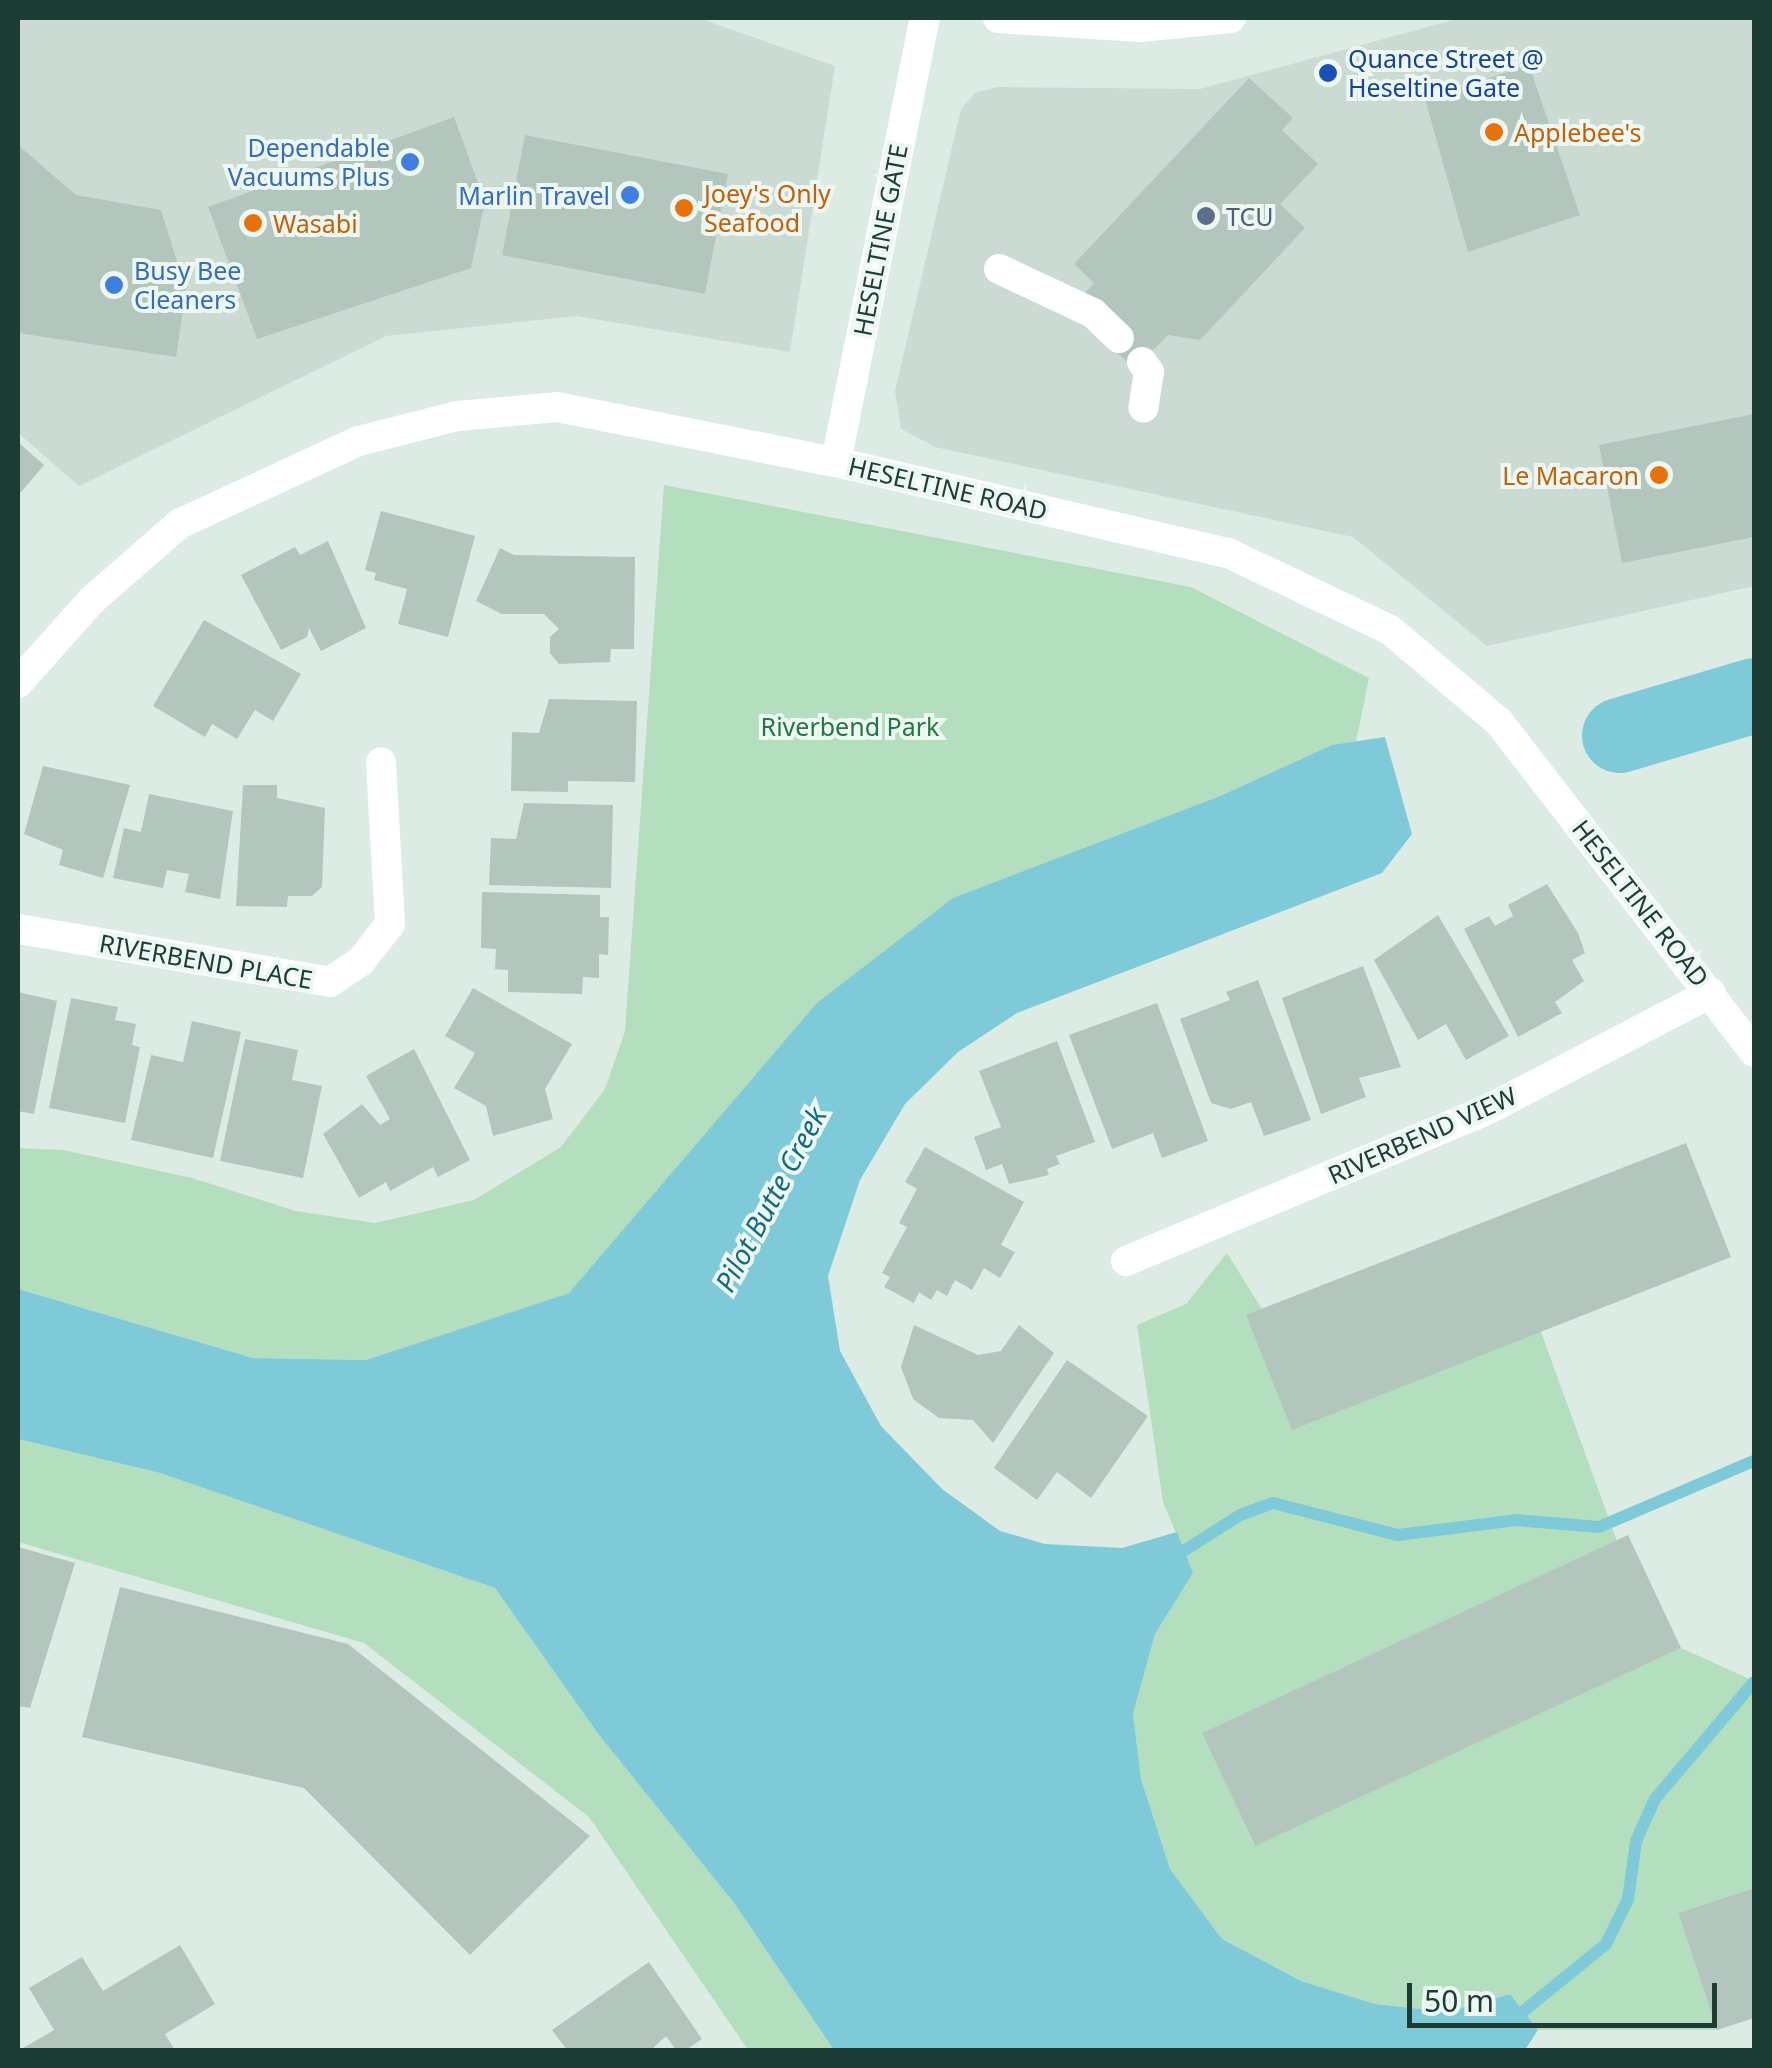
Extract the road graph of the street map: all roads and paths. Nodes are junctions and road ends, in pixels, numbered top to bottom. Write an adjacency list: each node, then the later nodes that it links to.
1 (925, 18): 8 (street, HESELTINE GATE)
2 (998, 18): 3 (street)
3 (1231, 18)
4 (999, 269): 5 (street)
5 (1119, 338)
6 (1142, 362): 7 (street)
7 (1143, 408)
8 (836, 462): 9 (street, HESELTINE ROAD); 12 (street, HESELTINE ROAD)
9 (18, 683)
10 (381, 762): 11 (street, RIVERBEND PLACE)
11 (18, 929)
12 (1711, 993): 13 (street, HESELTINE ROAD); 14 (street, RIVERBEND VIEW)
13 (1754, 1052)
14 (1126, 1261)

